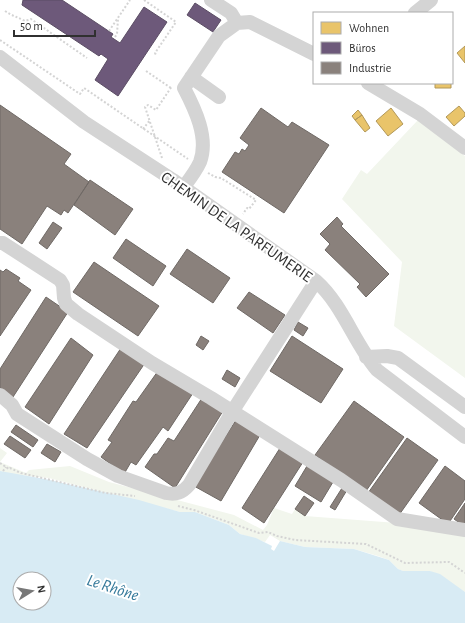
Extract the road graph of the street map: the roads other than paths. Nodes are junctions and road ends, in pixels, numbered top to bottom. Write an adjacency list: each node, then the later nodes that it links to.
1 (211, 0): 4 (street)
2 (431, 0): 3 (street)
3 (416, 12)
4 (237, 23): 5 (street); 7 (street)
5 (313, 54)
6 (0, 57): 11 (street, CHEMIN DE LA PARFUMERIE)
7 (190, 77): 9 (street); 11 (street)
8 (370, 84): 10 (street)
9 (219, 97)
10 (465, 148)
11 (183, 188): 13 (street, CHEMIN DE LA PARFUMERIE)
12 (0, 243): 17 (street)
13 (316, 280): 14 (street, CHEMIN DE LA PARFUMERIE); 17 (street)
14 (366, 357): 16 (street); 18 (street, CHEMIN DE LA PARFUMERIE)
15 (0, 395): 17 (street)
16 (465, 407)
17 (232, 412): 19 (street)
18 (465, 436)
19 (465, 530)

